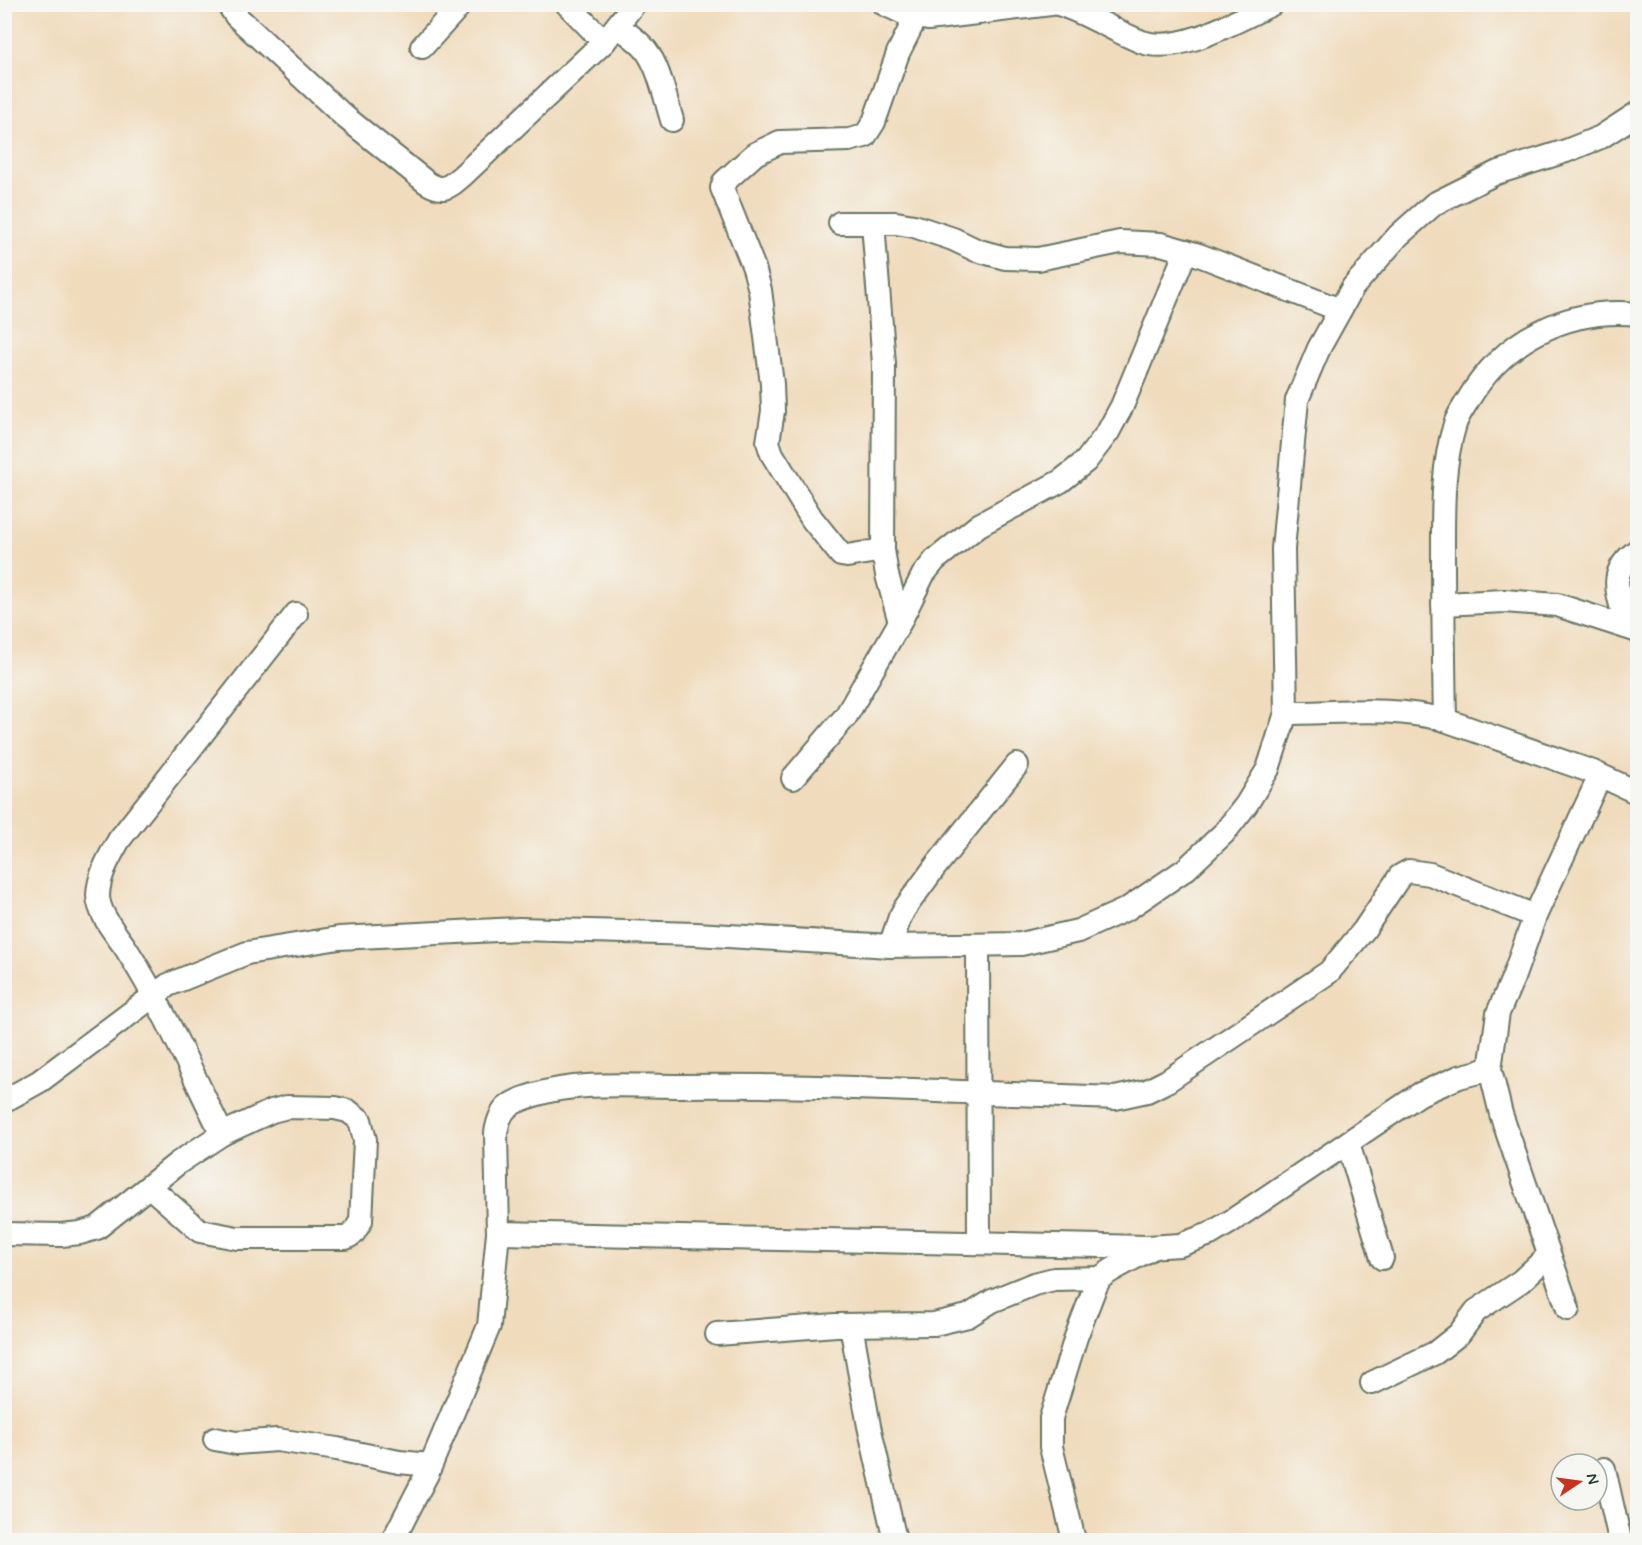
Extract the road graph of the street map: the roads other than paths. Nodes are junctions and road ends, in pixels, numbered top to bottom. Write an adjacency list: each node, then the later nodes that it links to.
1 (228, 4): 10 (street)
2 (461, 4): 11 (street)
3 (567, 4): 10 (street)
4 (634, 4): 10 (street)
5 (884, 4): 9 (street)
6 (1051, 4): 9 (street)
7 (1058, 4): 8 (street)
8 (1272, 4)
9 (916, 17): 19 (street)
10 (611, 34): 13 (street)
11 (422, 47)
12 (1638, 112): 17 (street)
13 (672, 120)
14 (840, 223): 15 (street)
15 (873, 223): 16 (street); 19 (street)
16 (1186, 251): 17 (street); 23 (street)
17 (1340, 310): 25 (street)
18 (1638, 314): 21 (street)
19 (883, 550): 23 (street)
20 (1638, 550): 24 (street)
21 (1443, 604): 24 (street); 26 (street)
22 (296, 614): 34 (street)
23 (900, 622): 29 (street)
24 (1632, 629)
25 (1286, 713): 26 (street); 32 (street)
26 (1445, 720): 28 (street)
27 (1017, 765): 33 (street)
28 (1600, 776): 30 (street); 31 (street)
29 (792, 778)
30 (1638, 793)
31 (1535, 916): 35 (street); 36 (street)
32 (978, 945): 33 (street); 36 (street)
33 (890, 946): 34 (street)
34 (153, 996): 37 (street); 38 (street)
35 (1490, 1069): 39 (street); 45 (street)
36 (979, 1094): 41 (street); 43 (street)
37 (4, 1101)
38 (222, 1134): 40 (street); 40 (street)
39 (1348, 1143): 44 (street); 46 (street)
40 (150, 1187): 42 (street)
41 (498, 1233): 43 (street); 53 (street)
42 (4, 1234)
43 (979, 1243): 44 (street)
44 (1155, 1247): 47 (street)
45 (1550, 1255): 48 (street); 51 (street)
46 (1382, 1258)
47 (1100, 1278): 49 (street); 57 (street)
48 (1568, 1310)
49 (851, 1325): 50 (street); 56 (street)
50 (717, 1334)
51 (1372, 1383)
52 (214, 1439): 53 (street)
53 (430, 1465): 55 (street)
54 (1609, 1491): 58 (street)
55 (393, 1540)
56 (895, 1540)
57 (1074, 1540)
58 (1620, 1540)

